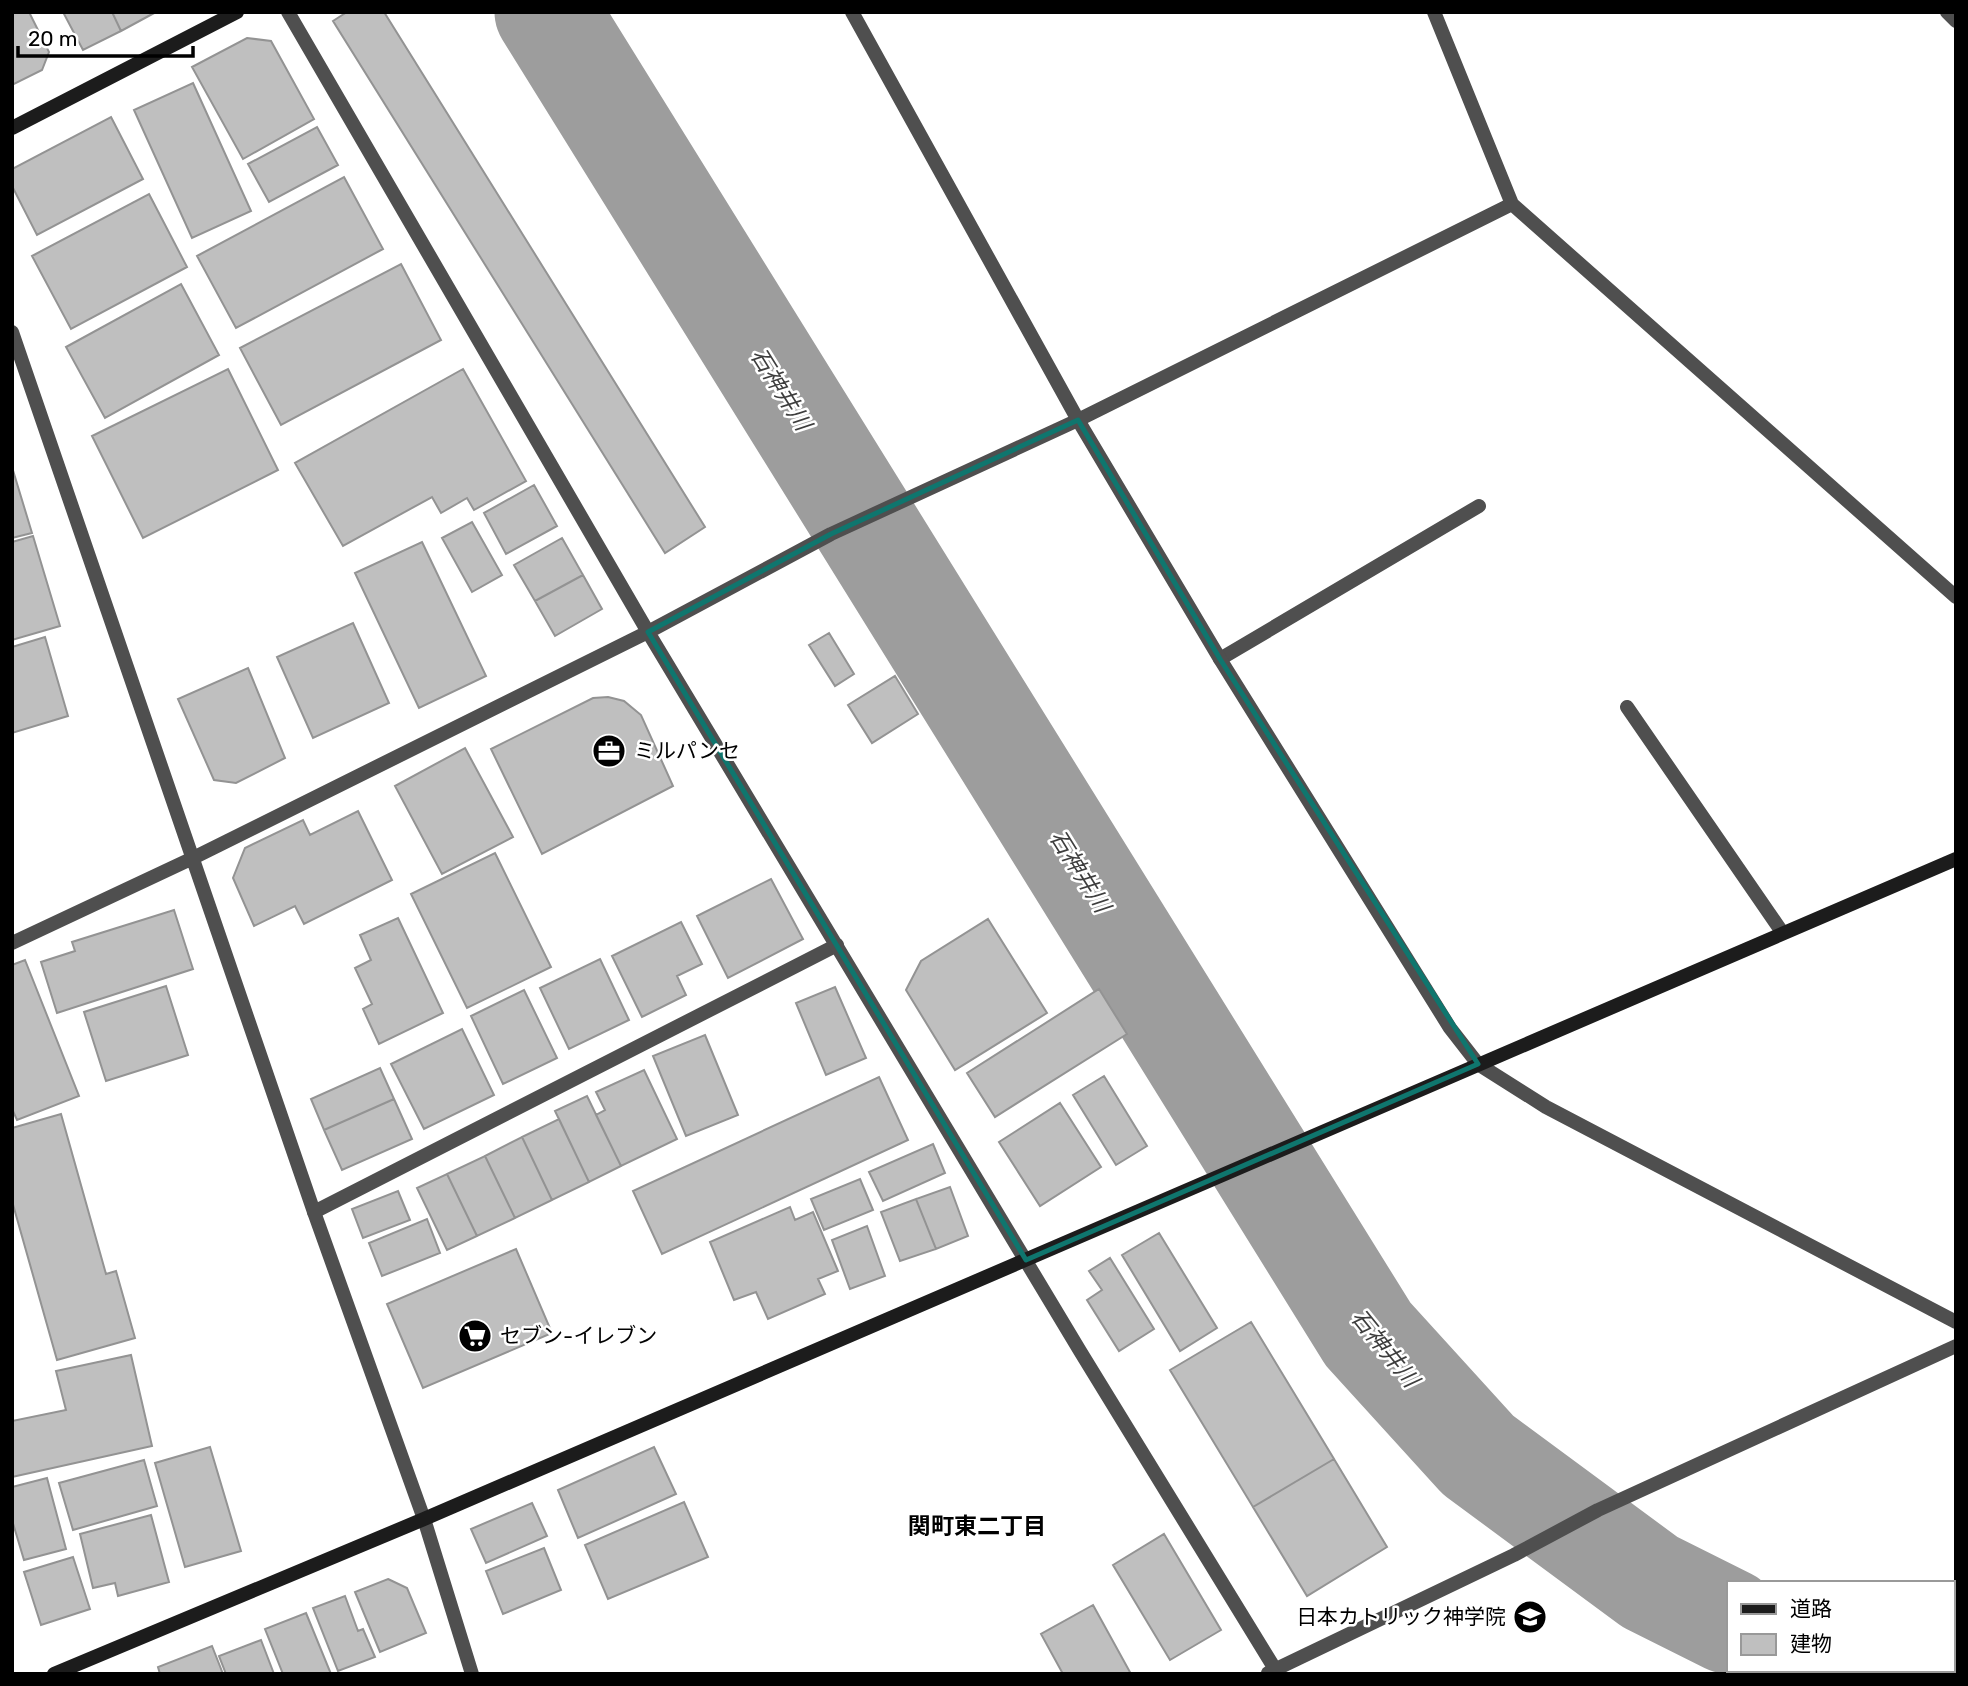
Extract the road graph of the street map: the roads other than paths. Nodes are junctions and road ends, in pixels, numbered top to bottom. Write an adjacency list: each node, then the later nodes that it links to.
1 (237, 12): 7 (street)
2 (288, 12): 13 (street)
3 (852, 12): 10 (street)
4 (1434, 12): 8 (street)
5 (1947, 12): 6 (street)
6 (1956, 22)
7 (12, 128)
8 (1512, 204): 10 (street); 12 (street)
9 (12, 331): 16 (street)
10 (1077, 420): 13 (street); 14 (street)
11 (1479, 506): 14 (street)
12 (1956, 597)
13 (648, 632): 16 (street); 20 (street)
14 (1220, 659): 21 (street)
15 (1627, 707): 18 (street)
16 (193, 858): 19 (street); 22 (street)
17 (1956, 859): 18 (street)
18 (1782, 932): 21 (street)
19 (12, 943)
20 (837, 945): 22 (street); 23 (street)
21 (1478, 1064): 23 (street); 24 (street)
22 (314, 1212): 26 (street)
23 (1026, 1260): 26 (street); 27 (street)
24 (1956, 1322)
25 (1956, 1346): 27 (street)
26 (424, 1519): 28 (street); 29 (street)
27 (1271, 1671)
28 (54, 1674)
29 (472, 1674)

